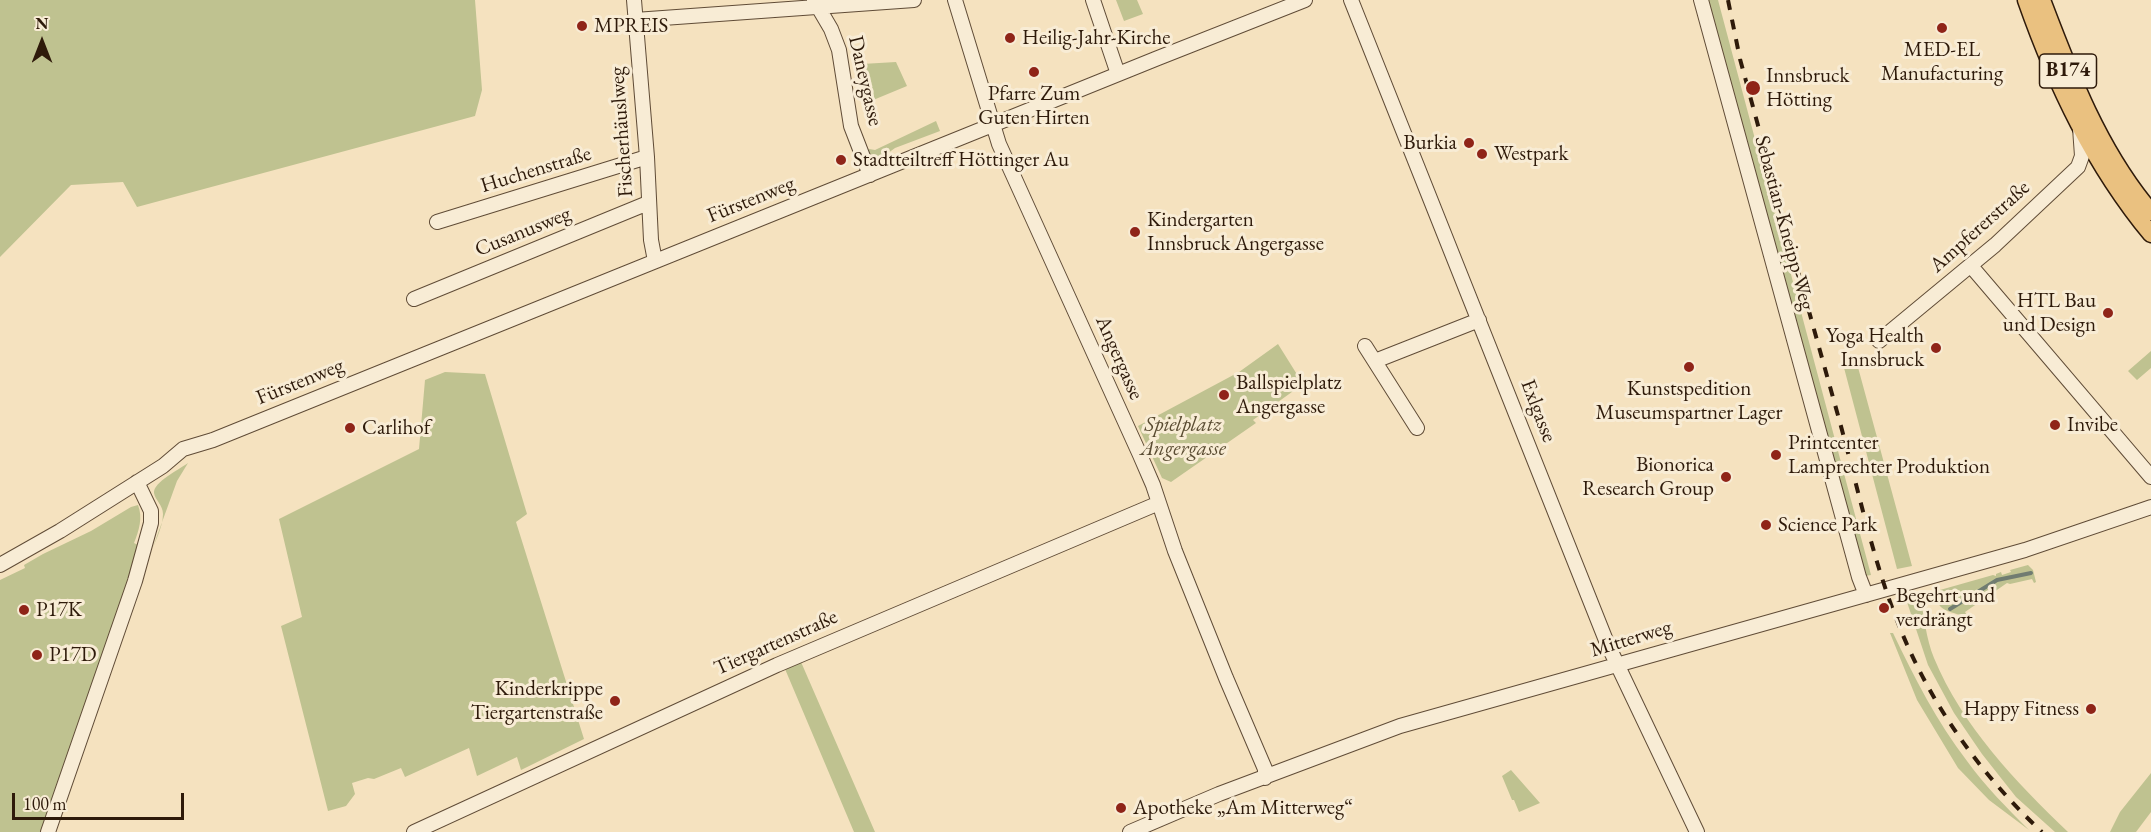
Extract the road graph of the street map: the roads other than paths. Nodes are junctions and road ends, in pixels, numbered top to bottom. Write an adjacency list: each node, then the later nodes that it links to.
1 (634, 0): 11 (street, Fischerhäuslweg)
2 (914, 0): 10 (street)
3 (952, 0): 13 (street, Angergasse)
4 (1093, 0): 12 (street)
5 (1305, 0): 12 (street, Fürstenweg)
6 (1351, 0): 24 (street, Exlgasse)
7 (1701, 0): 34 (street, Sebastian-Kneipp-Weg)
8 (2026, 0): 14 (main road, B174)
9 (2042, 0): 18 (main road, B174)
10 (815, 3): 11 (street); 16 (street, Daneygasse)
11 (635, 20): 15 (street, Fischerhäuslweg)
12 (1118, 74): 13 (street, Fürstenweg)
13 (992, 126): 16 (street, Fürstenweg); 31 (street, Angergasse)
14 (2080, 128): 20 (main road, B174); 22 (street, Ampfererstraße)
15 (647, 158): 17 (street, Fischerhäuslweg); 19 (street, Huchenstraße)
16 (870, 175): 21 (street, Fürstenweg)
17 (648, 203): 21 (street, Fischerhäuslweg); 23 (street, Cusanusweg)
18 (2151, 212)
19 (437, 222)
20 (2151, 234)
21 (654, 261): 30 (street, Fürstenweg)
22 (1971, 266): 25 (street, Ampfererstraße); 29 (street)
23 (414, 299)
24 (1479, 320): 27 (street); 35 (street, Exlgasse)
25 (1879, 341)
26 (1365, 346): 27 (street)
27 (1375, 361): 28 (street)
28 (1417, 428)
29 (2151, 477)
30 (137, 482): 33 (street, Fürstenweg); 37 (street)
31 (1159, 503): 36 (street, Angergasse); 38 (street, Tiergartenstraße)
32 (2151, 507): 34 (street, Mitterweg)
33 (0, 566)
34 (1866, 595): 35 (street, Mitterweg)
35 (1618, 665): 36 (street, Mitterweg); 40 (street, Exlgasse)
36 (1265, 778): 39 (street, Mitterweg)
37 (48, 832)
38 (414, 832)
39 (1130, 832)
40 (1697, 832)

